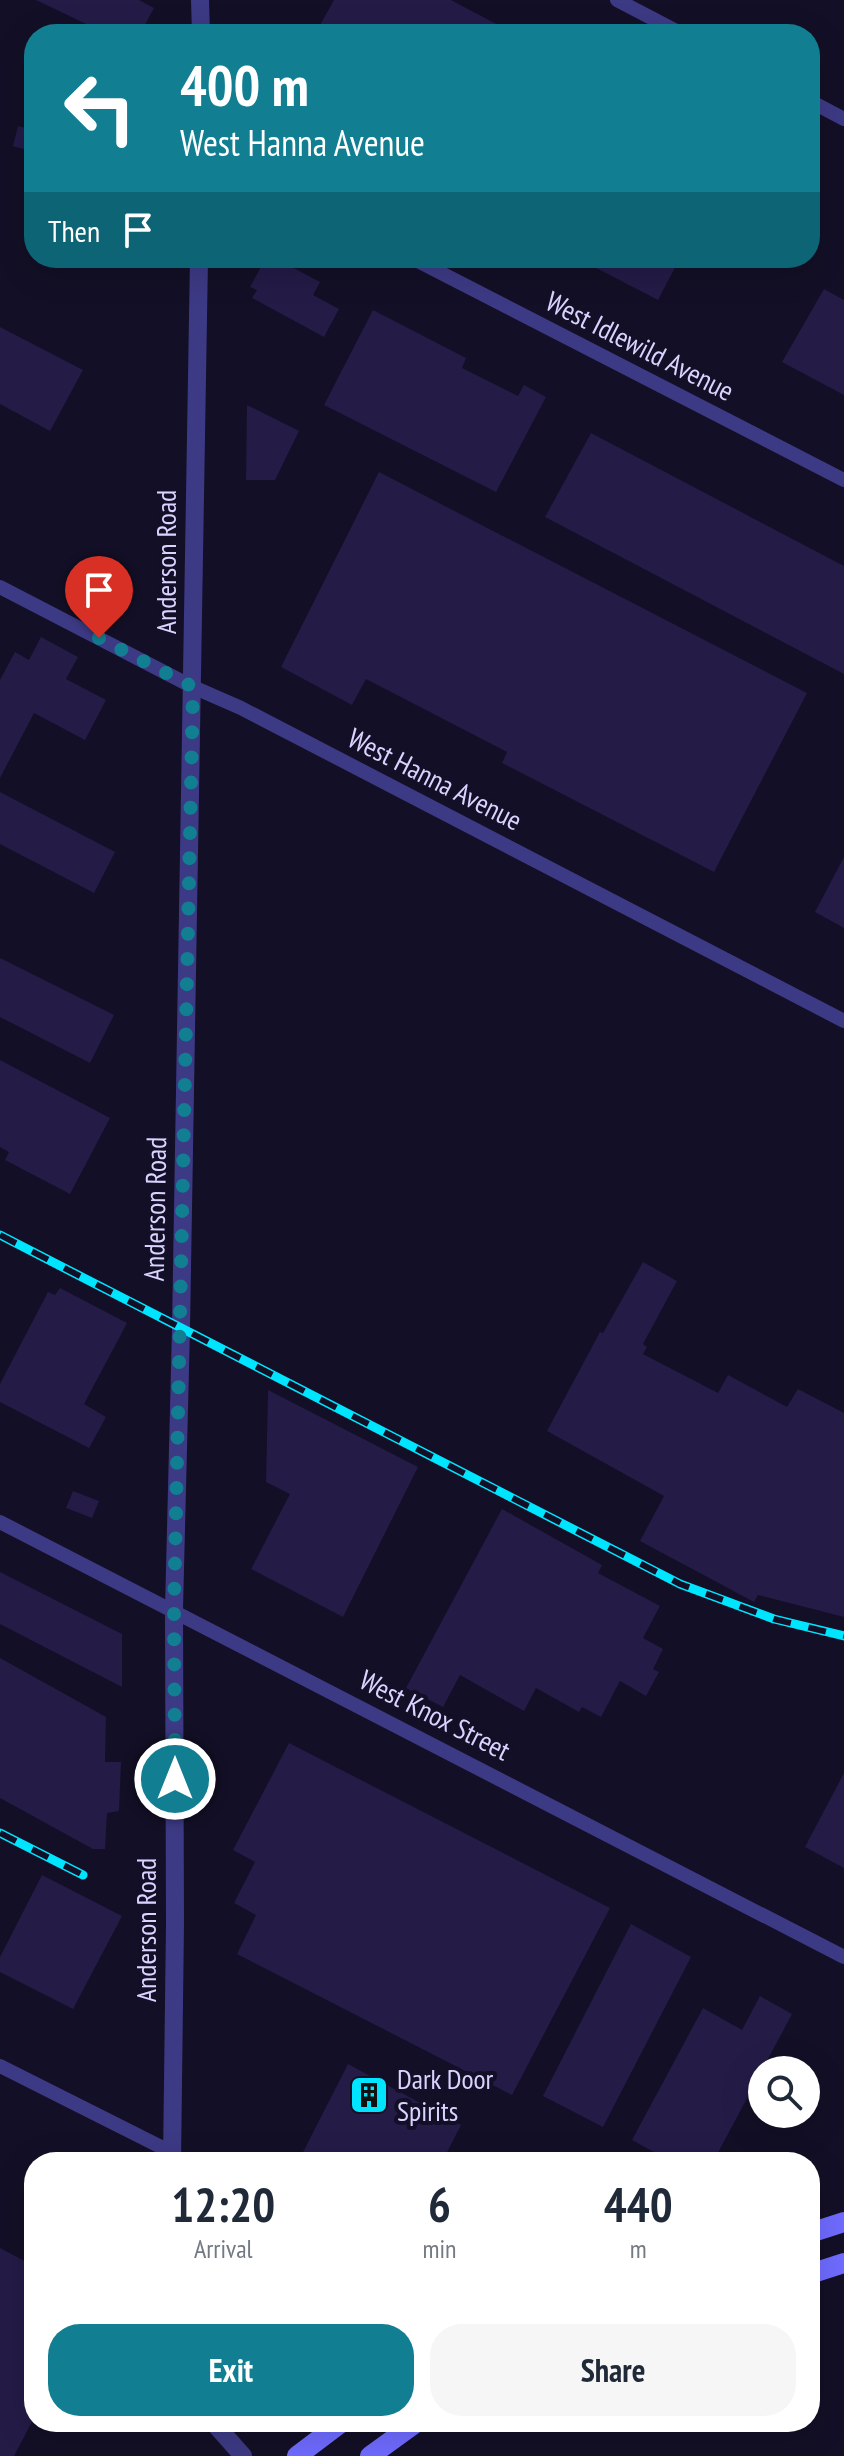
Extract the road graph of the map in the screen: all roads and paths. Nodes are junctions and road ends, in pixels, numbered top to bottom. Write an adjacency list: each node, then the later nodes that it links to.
1 (200, 0): 3 (street)
2 (617, 0): 4 (street)
3 (201, 24)
4 (663, 24)
5 (820, 106): 6 (street)
6 (844, 119)
7 (199, 268): 11 (street, Anderson Road)
8 (431, 268): 9 (street, West Idlewild Avenue)
9 (844, 480)
10 (0, 587): 11 (street, West Hanna Avenue)
11 (193, 687): 12 (street, West Hanna Avenue); 14 (street, Anderson Road)
12 (844, 1021)
13 (0, 1522): 14 (street, West Knox Street)
14 (174, 1609): 15 (street, West Knox Street); 18 (street, Anderson Road)
15 (844, 1957)
16 (0, 2066): 17 (street)
17 (163, 2152)
18 (173, 2152)
19 (844, 2222): 20 (main road)
20 (820, 2230)
21 (844, 2263): 22 (main road)
22 (820, 2271)
23 (222, 2432): 26 (street)
24 (329, 2432): 27 (main road)
25 (403, 2432): 28 (main road)
26 (243, 2456)
27 (297, 2456)
28 (370, 2456)

